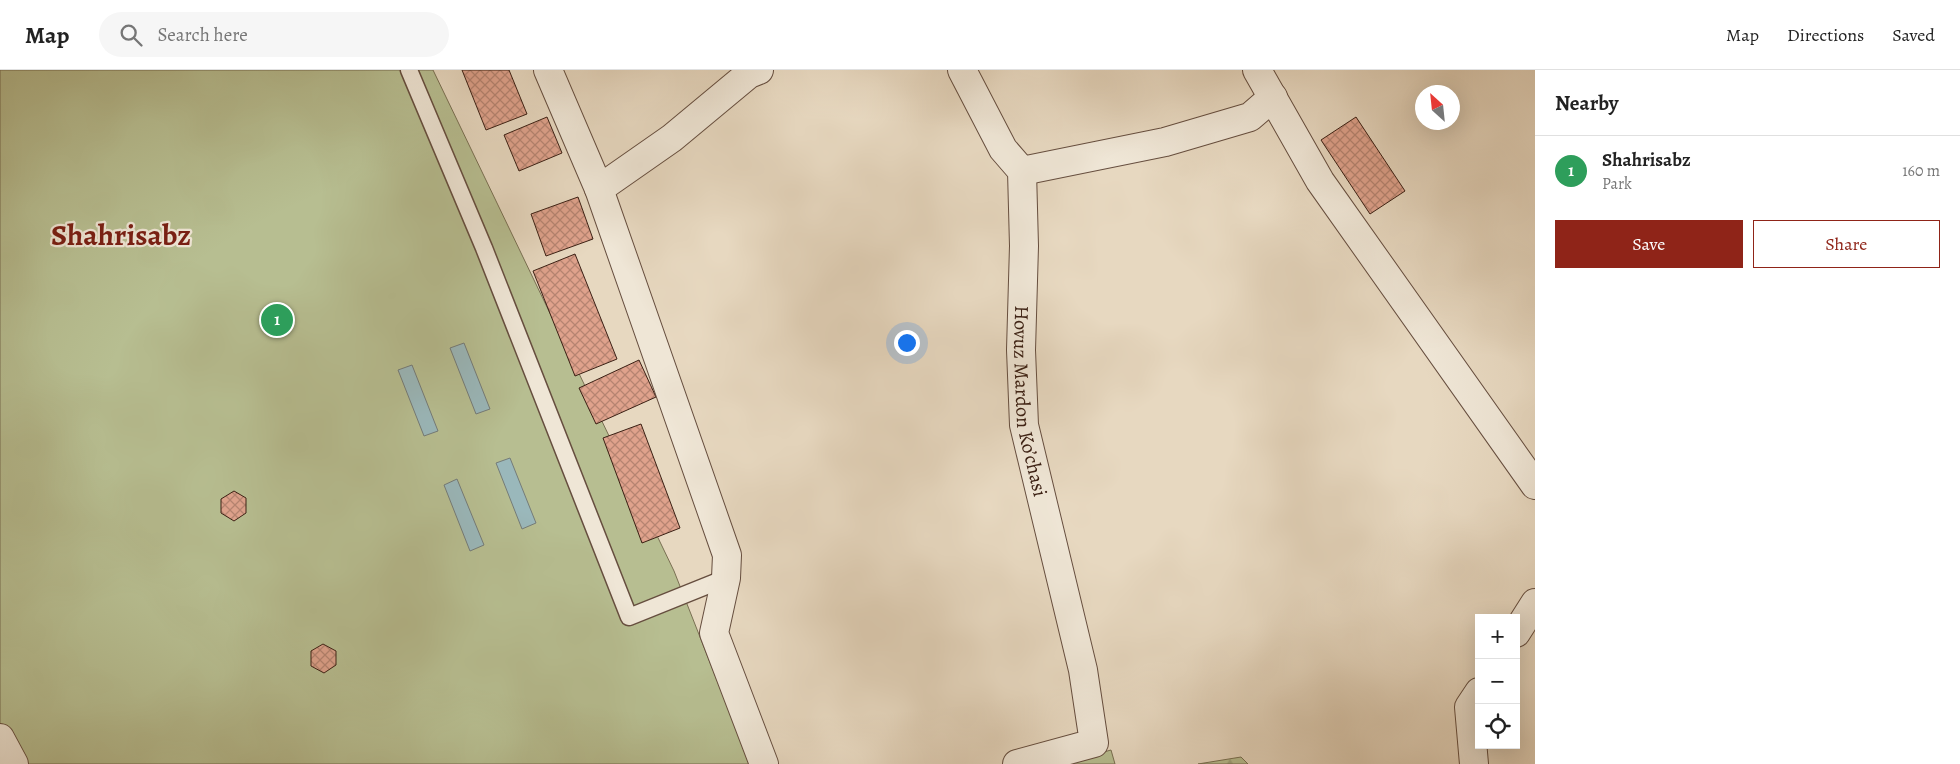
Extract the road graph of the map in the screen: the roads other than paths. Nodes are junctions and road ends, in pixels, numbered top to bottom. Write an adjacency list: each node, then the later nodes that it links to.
1 (409, 70): 10 (lane)
2 (548, 70): 8 (street)
3 (760, 70): 8 (street)
4 (962, 70): 7 (street)
5 (1257, 70): 6 (street)
6 (1273, 97): 7 (street); 9 (street)
7 (1022, 171): 17 (street, Hovuz Mardon Ko’chasi)
8 (599, 189): 10 (street)
9 (1535, 485)
10 (726, 578): 16 (street)
11 (1535, 603): 12 (street)
12 (1520, 627)
13 (1475, 698): 18 (street)
14 (0, 738): 15 (street)
15 (14, 764)
16 (764, 764)
17 (1017, 764)
18 (1474, 764)

